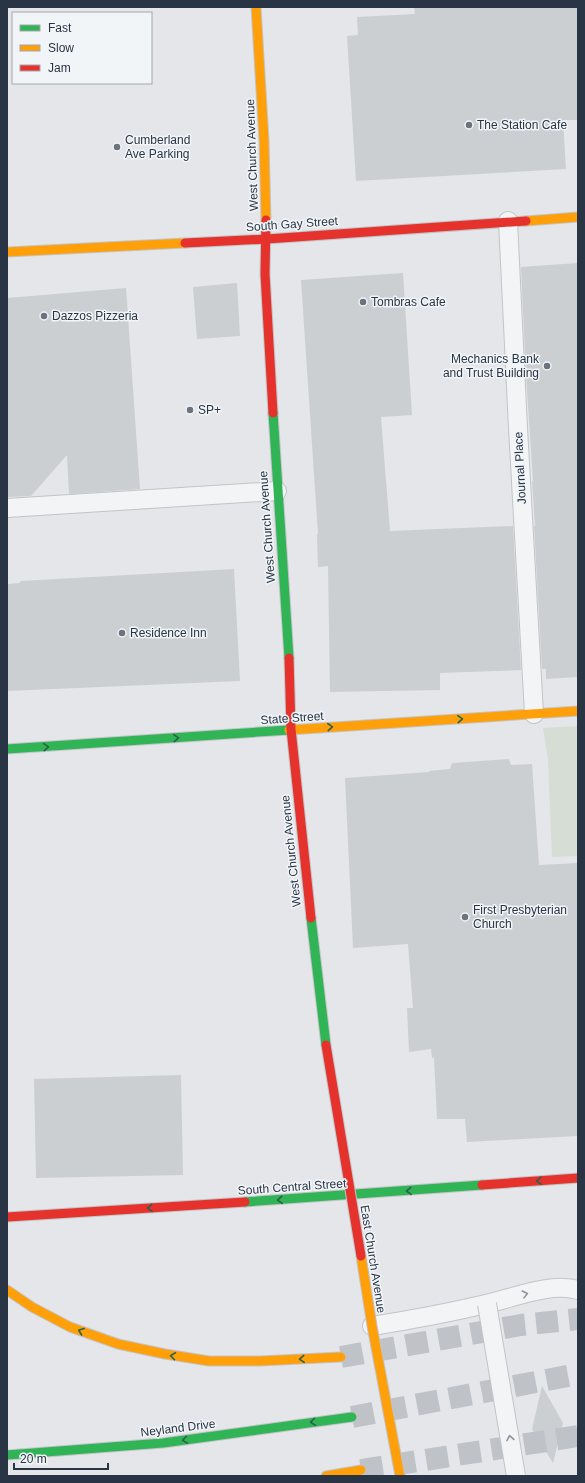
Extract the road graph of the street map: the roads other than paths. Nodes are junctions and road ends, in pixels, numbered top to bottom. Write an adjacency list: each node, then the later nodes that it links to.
1 (256, 7): 4 (main road, West Church Avenue)
2 (578, 217): 3 (main road, South Gay Street)
3 (508, 221): 4 (main road, South Gay Street); 9 (lane, Journal Place)
4 (267, 239): 5 (main road, South Gay Street); 6 (main road, West Church Avenue)
5 (7, 252)
6 (277, 491): 7 (lane); 10 (main road, West Church Avenue)
7 (7, 508)
8 (578, 711): 9 (main road, State Street)
9 (534, 714): 10 (main road, State Street, one-way to 9)
10 (291, 730): 11 (main road, State Street, one-way to 10); 12 (main road, West Church Avenue)
11 (7, 749)
12 (326, 1045): 18 (main road, East Church Avenue, bridge)
13 (578, 1178): 14 (main road, South Central Street, one-way to 14)
14 (7, 1217)
15 (7, 1290): 19 (main road, one-way to 15)
16 (578, 1290): 17 (lane, one-way to 16)
17 (487, 1304): 18 (lane); 25 (lane, one-way to 17, bridge)
18 (372, 1326): 24 (main road, East Church Avenue, bridge)
19 (341, 1357)
20 (352, 1417): 21 (main road, Neyland Drive, one-way to 21)
21 (7, 1455)
22 (361, 1470): 23 (main road)
23 (326, 1476)
24 (400, 1476)
25 (516, 1476)

